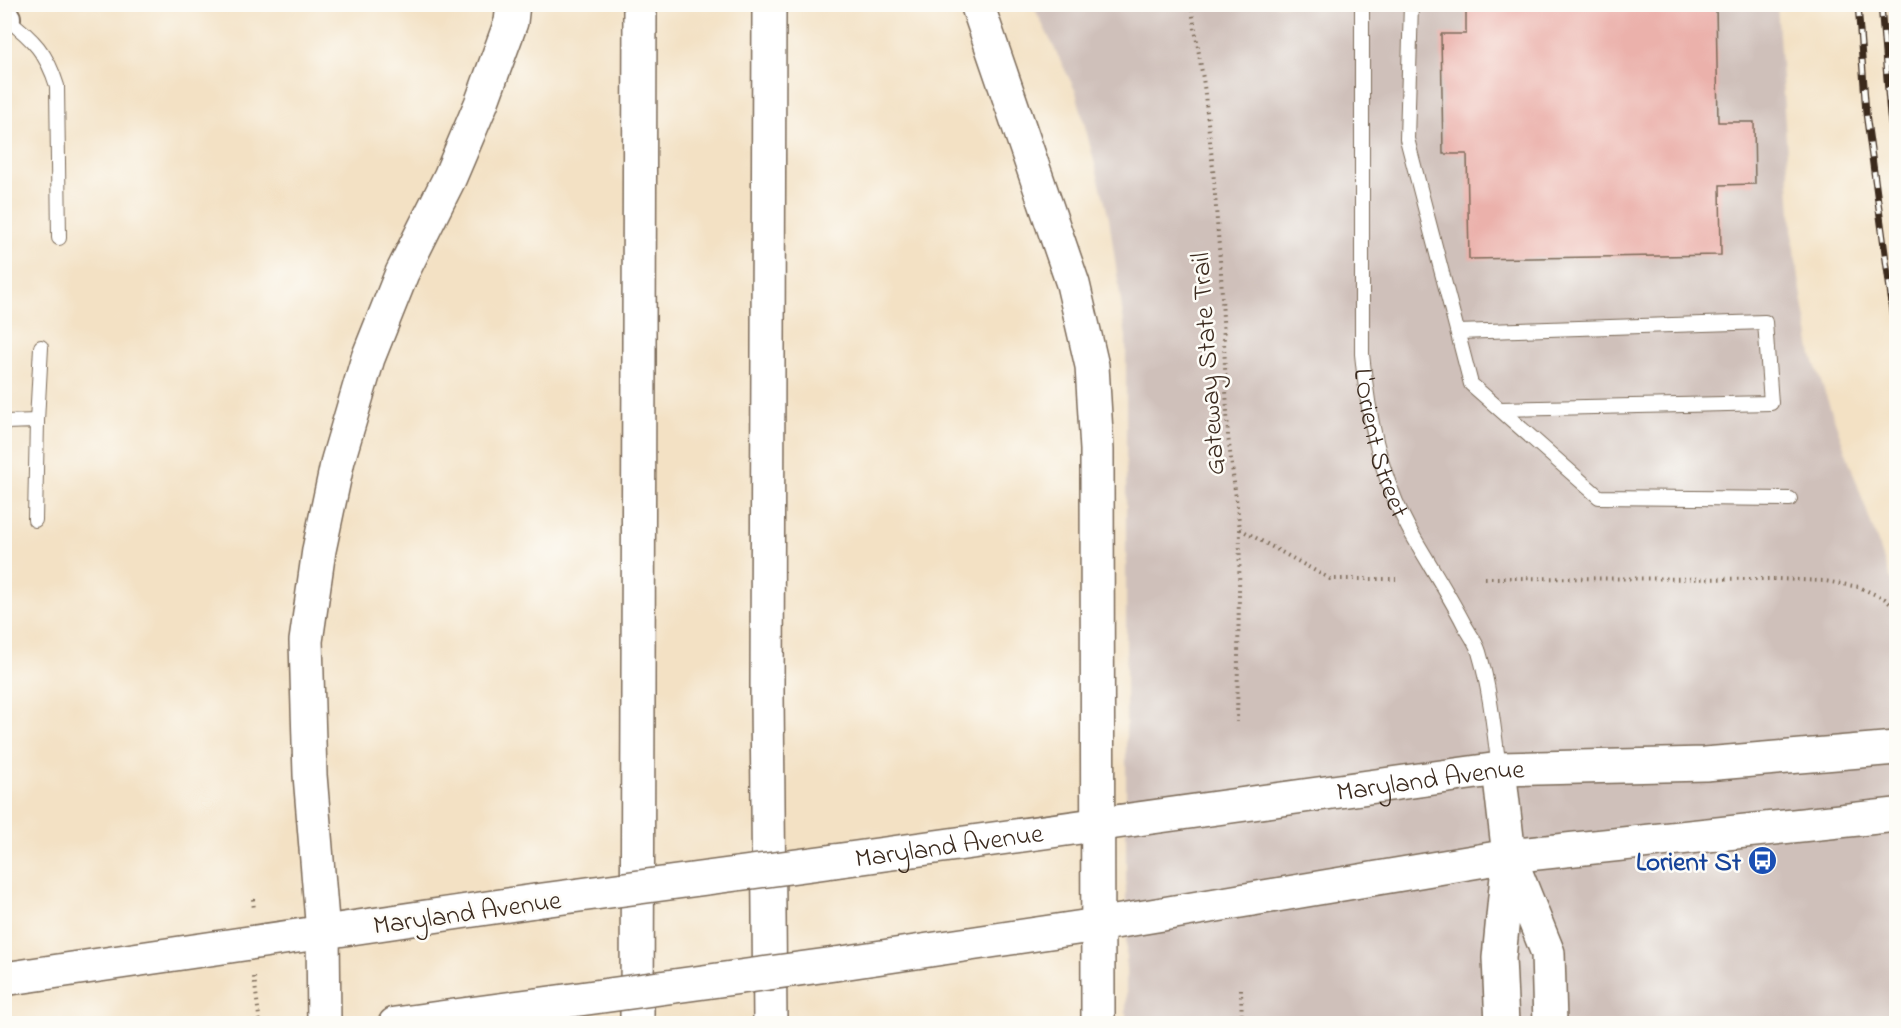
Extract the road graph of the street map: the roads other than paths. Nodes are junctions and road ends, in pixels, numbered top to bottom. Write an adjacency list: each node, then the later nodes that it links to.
1 (513, 4): 22 (main road)
2 (640, 4): 26 (main road)
3 (769, 4): 27 (main road)
4 (977, 4): 19 (main road)
5 (1362, 4): 17 (lane, L'Orient Street)
6 (1411, 4): 9 (lane)
7 (5, 18): 8 (lane)
8 (59, 238)
9 (1458, 332): 11 (lane); 11 (lane)
10 (41, 347): 12 (lane)
11 (1500, 409): 14 (lane)
12 (37, 421): 13 (lane); 15 (lane)
13 (4, 422)
14 (1790, 499)
15 (35, 520)
16 (1886, 749): 17 (main road, Maryland Avenue)
17 (1499, 769): 19 (main road, Maryland Avenue); 20 (main road, L'Orient Street)
18 (1886, 816): 20 (main road)
19 (1097, 825): 21 (main road); 22 (main road, Maryland Avenue, bridge)
20 (1509, 856): 21 (main road); 29 (main road, L'Orient Street); 30 (main road, L'Orient Street)
21 (1098, 925): 25 (main road, bridge); 28 (main road)
22 (322, 933): 23 (main road, Maryland Avenue); 24 (main road)
23 (4, 979)
24 (324, 1023)
25 (395, 1023)
26 (637, 1023)
27 (770, 1023)
28 (1098, 1023)
29 (1502, 1023)
30 (1550, 1023)

